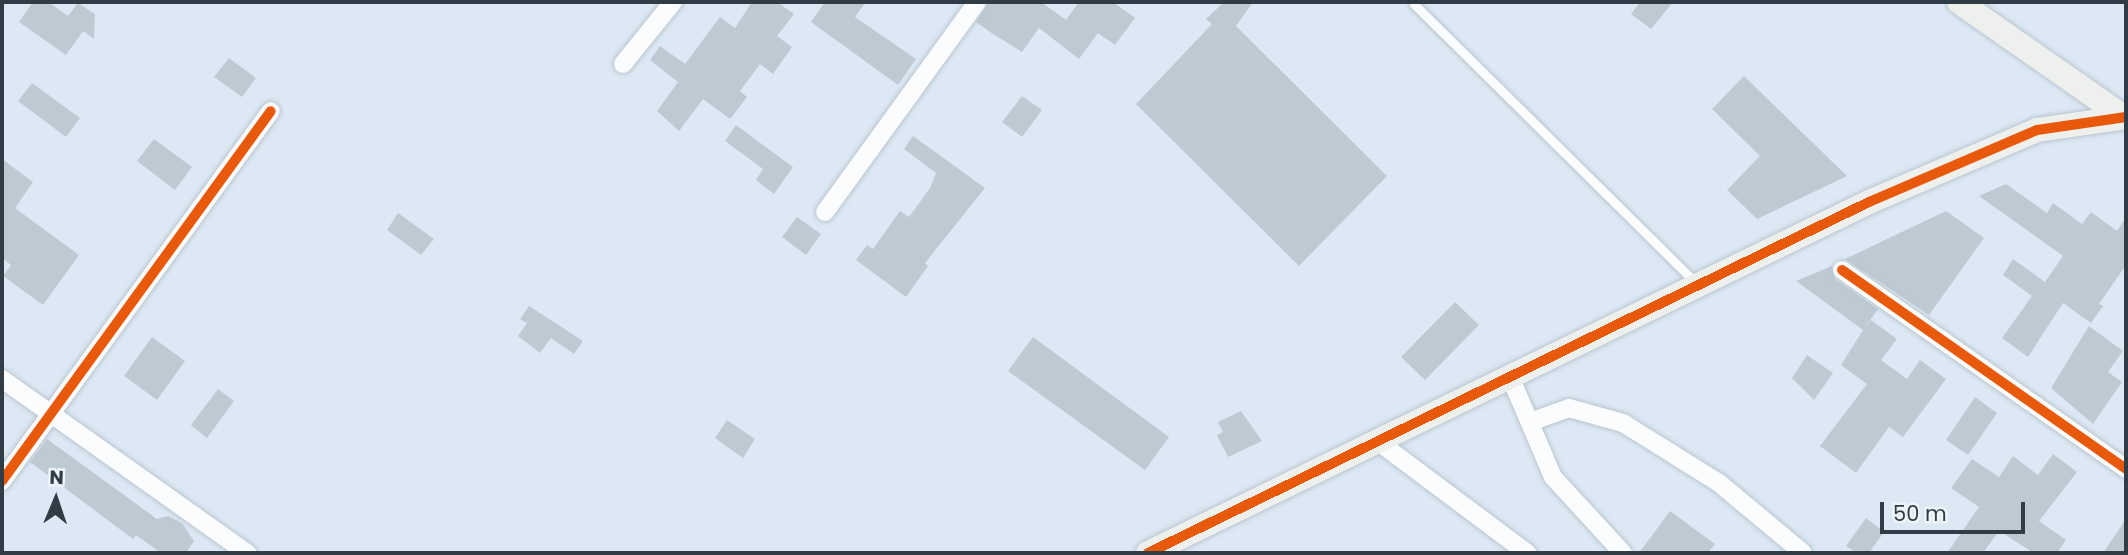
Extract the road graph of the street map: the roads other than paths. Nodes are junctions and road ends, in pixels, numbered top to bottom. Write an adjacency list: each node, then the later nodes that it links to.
1 (673, 2): 5 (street)
2 (977, 2): 8 (street)
3 (1959, 2): 7 (street)
4 (1414, 4): 10 (lane)
5 (623, 64)
6 (271, 111): 13 (street)
7 (2125, 117): 10 (street)
8 (825, 212)
9 (1842, 270): 16 (street)
10 (1700, 288): 12 (street)
11 (2, 379): 13 (street)
12 (1512, 381): 14 (street); 15 (street)
13 (51, 414): 17 (street); 18 (street)
14 (1530, 422): 21 (street); 22 (street)
15 (1380, 443): 19 (street); 20 (street)
16 (2126, 469)
17 (2, 481)
18 (247, 553)
19 (1148, 553)
20 (1527, 553)
21 (1623, 553)
22 (1803, 553)

